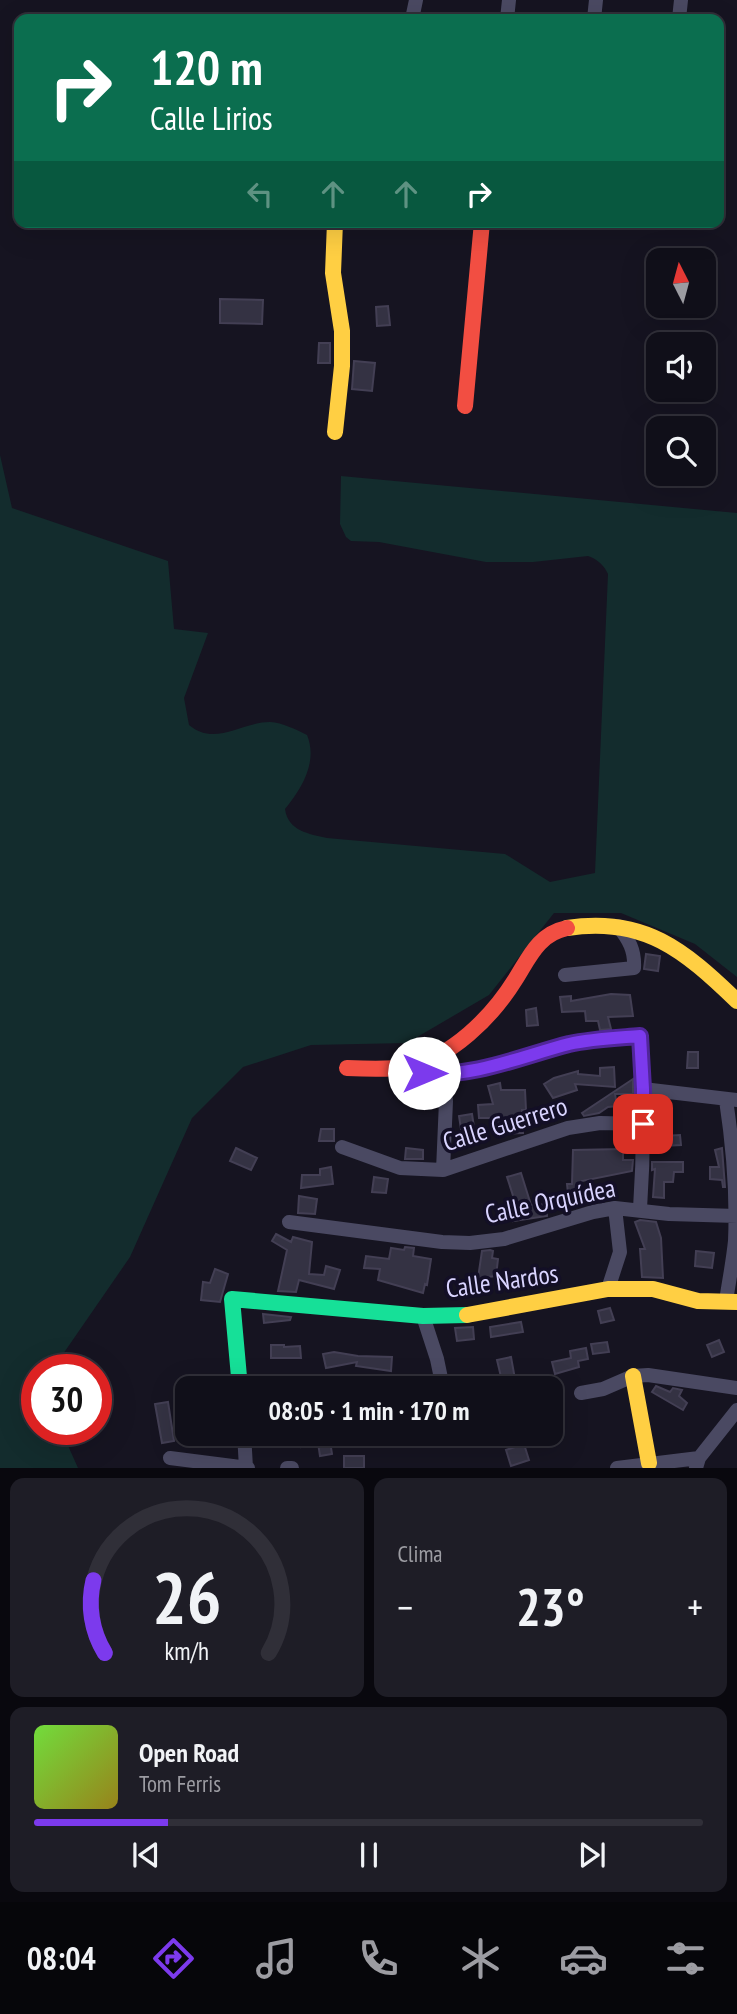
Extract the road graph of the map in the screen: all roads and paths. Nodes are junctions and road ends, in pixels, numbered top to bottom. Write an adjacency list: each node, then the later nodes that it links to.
1 (335, 228): 4 (street)
2 (481, 228): 3 (street)
3 (465, 406)
4 (335, 432)
5 (618, 926): 6 (street); 7 (street); 8 (street)
6 (565, 975)
7 (737, 1001)
8 (411, 1066): 9 (street); 10 (street)
9 (347, 1068)
10 (443, 1075): 11 (street); 15 (street)
11 (643, 1089): 12 (street); 13 (street)
12 (731, 1100): 18 (street)
13 (643, 1124): 15 (street, Calle Guerrero); 17 (street)
14 (342, 1147): 15 (street, Calle Guerrero)
15 (443, 1170)
16 (615, 1209): 17 (street, Calle Orquídea); 19 (street, Calle Orquídea); 20 (street)
17 (640, 1209): 18 (street, Calle Orquídea)
18 (736, 1216): 21 (street)
19 (289, 1222)
20 (608, 1289): 21 (street, Calle Nardos); 22 (street, Calle Nardos)
21 (732, 1301)
22 (423, 1316): 23 (street, Calle Nardos); 24 (street)
23 (239, 1376)
24 (441, 1376)
25 (633, 1376): 26 (street); 27 (street); 31 (street)
26 (737, 1388)
27 (581, 1393)
28 (737, 1410): 32 (street)
29 (245, 1446): 33 (street)
30 (170, 1458): 33 (street)
31 (649, 1463): 32 (street); 36 (street)
32 (697, 1463)
33 (247, 1468)
34 (287, 1468): 35 (street)
35 (292, 1468)
36 (617, 1468)

